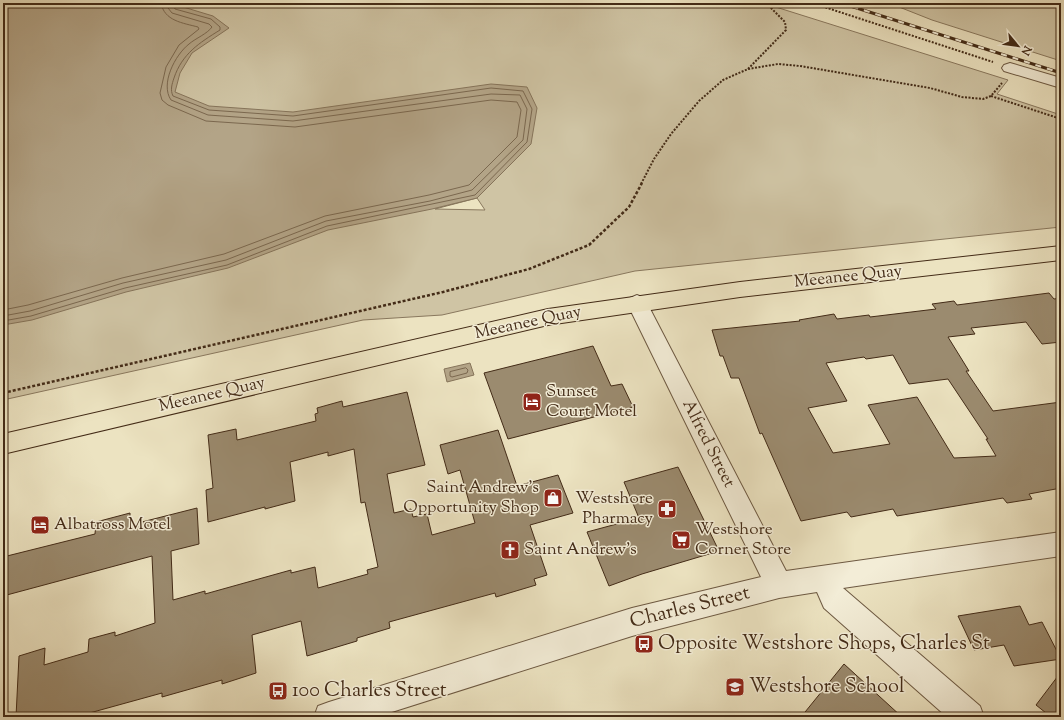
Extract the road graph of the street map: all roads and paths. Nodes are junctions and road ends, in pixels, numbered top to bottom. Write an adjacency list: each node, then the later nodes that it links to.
1 (766, 3): 4 (path)
2 (812, 3): 3 (path)
3 (1010, 68): 5 (street); 6 (path)
4 (748, 69): 6 (path); 10 (path)
5 (1061, 83)
6 (991, 96): 7 (path)
7 (1061, 120)
8 (1061, 253): 9 (main road, Meeanee Quay)
9 (637, 303): 11 (main road, Meeanee Quay); 14 (street, Alfred Street)
10 (3, 394)
11 (3, 444)
12 (1061, 544): 13 (street, Charles Street)
13 (824, 578): 14 (street, Charles Street); 16 (street)
14 (779, 585): 15 (street, Charles Street)
15 (329, 717)
16 (969, 717)

